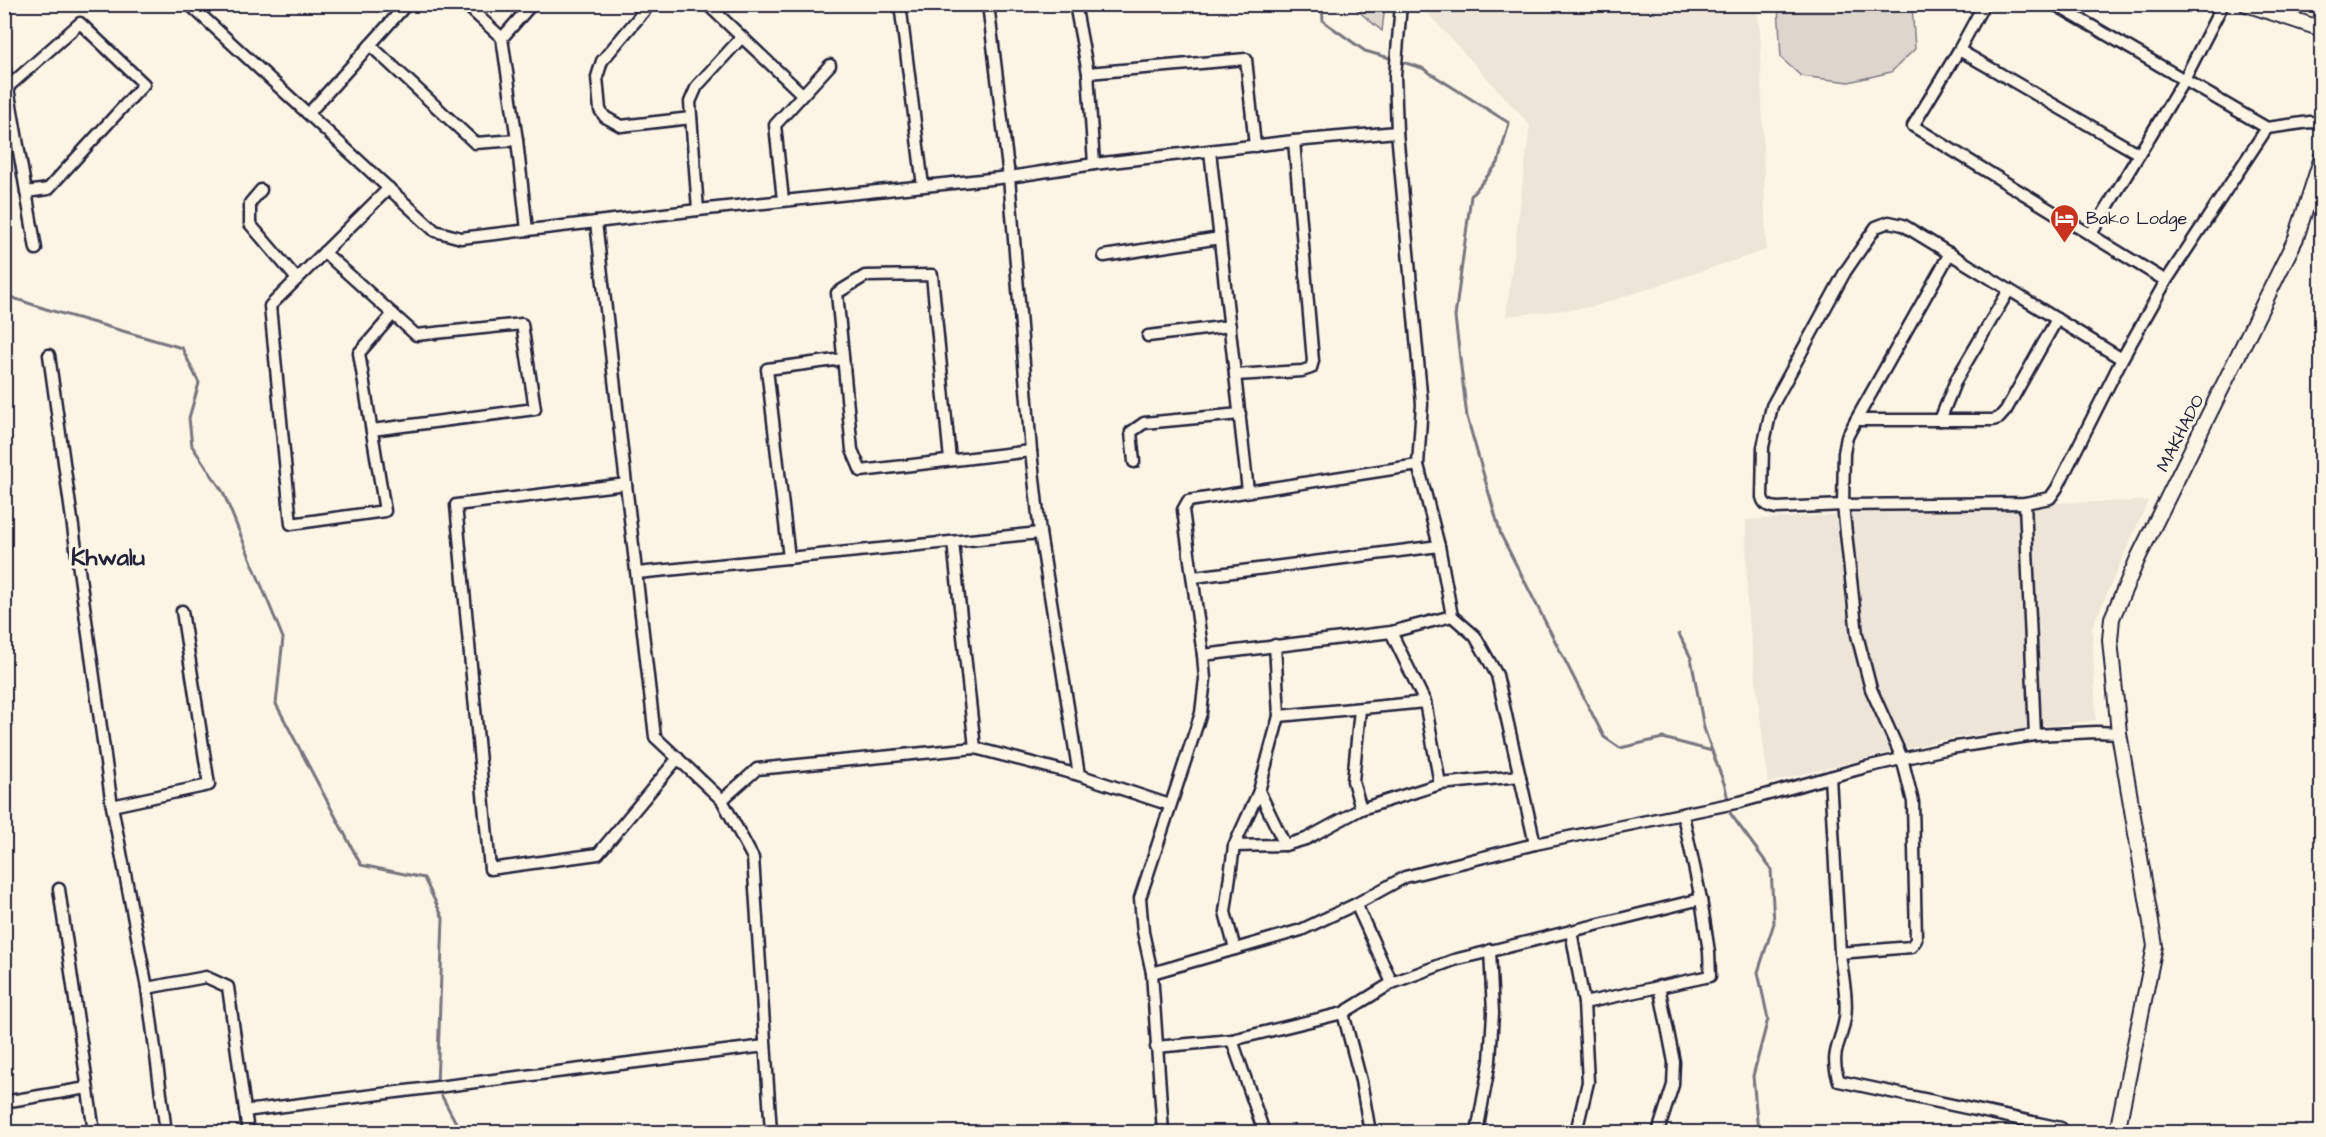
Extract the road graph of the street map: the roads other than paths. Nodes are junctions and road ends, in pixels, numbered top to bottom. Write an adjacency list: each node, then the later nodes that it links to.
1 (407, 4): 18 (street)
2 (465, 4): 16 (street)
3 (532, 4): 16 (street)
4 (650, 4): 27 (street)
5 (707, 4): 17 (street)
6 (900, 4): 39 (street)
7 (988, 4): 38 (street)
8 (1075, 4): 22 (street)
9 (1401, 4): 30 (street)
10 (1984, 4): 19 (street)
11 (2054, 4): 23 (street)
12 (2223, 4): 23 (street)
13 (2246, 4): 15 (street)
14 (191, 5): 26 (street)
15 (2322, 28)
16 (502, 38): 31 (street)
17 (741, 38): 25 (street); 27 (street)
18 (370, 45): 26 (street); 31 (street)
19 (1959, 50): 35 (street); 47 (street)
20 (4, 65): 24 (street)
21 (830, 65): 25 (street)
22 (1088, 73): 33 (street); 37 (street)
23 (2184, 80): 29 (street); 35 (street)
24 (8, 87): 42 (street); 42 (street)
25 (802, 94): 43 (street)
26 (308, 114): 40 (street)
27 (691, 118): 44 (street)
28 (2322, 123): 29 (street)
29 (2267, 128): 54 (street)
30 (1397, 132): 32 (street); 71 (street)
31 (517, 140): 46 (street)
32 (1294, 141): 33 (street); 63 (street)
33 (1255, 146): 34 (street)
34 (1210, 151): 37 (street); 48 (street)
35 (2139, 154): 47 (street)
36 (2322, 157): 90 (street, MAKHADO)
37 (1095, 164): 38 (street)
38 (1009, 177): 39 (street); 68 (street)
39 (923, 186): 43 (street)
40 (389, 188): 46 (street); 50 (street)
41 (261, 190): 53 (street)
42 (26, 192): 49 (street)
43 (783, 200): 44 (street)
44 (698, 210): 45 (street)
45 (596, 222): 46 (street); 72 (street)
46 (527, 230)
47 (2091, 234): 54 (street)
48 (1220, 238): 52 (street); 58 (street)
49 (36, 249)
50 (324, 252): 53 (street); 56 (street)
51 (1950, 253): 55 (street); 65 (street); 75 (street)
52 (1104, 256)
53 (297, 279): 67 (street)
54 (2166, 280): 62 (street)
55 (2009, 290): 57 (street); 66 (street)
56 (393, 314): 67 (street); 67 (street)
57 (2057, 319): 62 (street); 66 (street)
58 (1230, 326): 59 (street); 63 (street)
59 (1148, 336)
60 (50, 355): 102 (street)
61 (843, 359): 69 (street); 69 (street); 79 (street)
62 (2122, 359): 74 (street)
63 (1235, 375): 64 (street)
64 (1240, 414): 70 (street); 73 (street)
65 (1856, 420): 66 (street); 75 (street)
66 (1940, 420)
67 (372, 429)
68 (1031, 451): 69 (street); 76 (street)
69 (950, 460)
70 (1134, 462)
71 (1418, 465): 73 (street); 78 (street)
72 (626, 484): 80 (street); 93 (street)
73 (1248, 491): 81 (street)
74 (2025, 503): 75 (street); 91 (street)
75 (1843, 505): 94 (street)
76 (1040, 533): 77 (street); 95 (street)
77 (953, 542): 79 (street); 92 (street)
78 (1439, 546): 81 (street); 83 (street)
79 (789, 558): 80 (street)
80 (636, 573): 93 (street)
81 (1194, 577): 86 (street)
82 (182, 611): 102 (street)
83 (1452, 616): 84 (street); 96 (street)
84 (1391, 632): 85 (street); 87 (street)
85 (1275, 645): 86 (street); 89 (street)
86 (1203, 654): 101 (street)
87 (1425, 702): 88 (street); 98 (street)
88 (1360, 709): 89 (street); 103 (street)
89 (1279, 716): 99 (street)
90 (2119, 733): 91 (street); 138 (street, MAKHADO)
91 (2035, 735): 94 (street)
92 (975, 748): 95 (street); 100 (street)
93 (678, 758): 100 (street)
94 (1902, 758): 97 (street); 114 (street)
95 (1079, 774): 101 (street)
96 (1520, 776): 98 (street); 105 (street)
97 (1830, 777): 104 (street); 114 (street)
98 (1440, 784): 103 (street)
99 (1259, 791): 106 (street); 107 (street)
100 (722, 800): 122 (street)
101 (1170, 805): 115 (street)
102 (112, 807): 118 (street)
103 (1361, 809): 106 (street)
104 (1683, 815): 105 (street); 109 (street)
105 (1535, 843): 110 (street)
106 (1285, 845): 107 (street)
107 (1234, 846): 112 (street)
108 (58, 888): 124 (street)
109 (1701, 899): 111 (street); 117 (street)
110 (1356, 904): 112 (street); 116 (street)
111 (1571, 931): 113 (street); 119 (street)
112 (1234, 949): 115 (street)
113 (1490, 950): 116 (street); 134 (street)
114 (1840, 953): 137 (street)
115 (1152, 973): 123 (street)
116 (1392, 983): 120 (street)
117 (1659, 986): 119 (street); 136 (street)
118 (147, 988): 126 (street); 128 (street)
119 (1584, 1003): 135 (street)
120 (1343, 1013): 121 (street); 133 (street)
121 (1232, 1040): 123 (street); 132 (street)
122 (765, 1046): 126 (street); 130 (street)
123 (1156, 1047): 131 (street)
124 (87, 1088): 125 (street); 127 (street)
125 (4, 1102)
126 (245, 1111): 129 (street)
127 (94, 1132)
128 (166, 1132)
129 (248, 1132)
130 (771, 1132)
131 (1163, 1132)
132 (1264, 1132)
133 (1370, 1132)
134 (1477, 1132)
135 (1579, 1132)
136 (1658, 1132)
137 (2060, 1132)
138 (2117, 1132)

